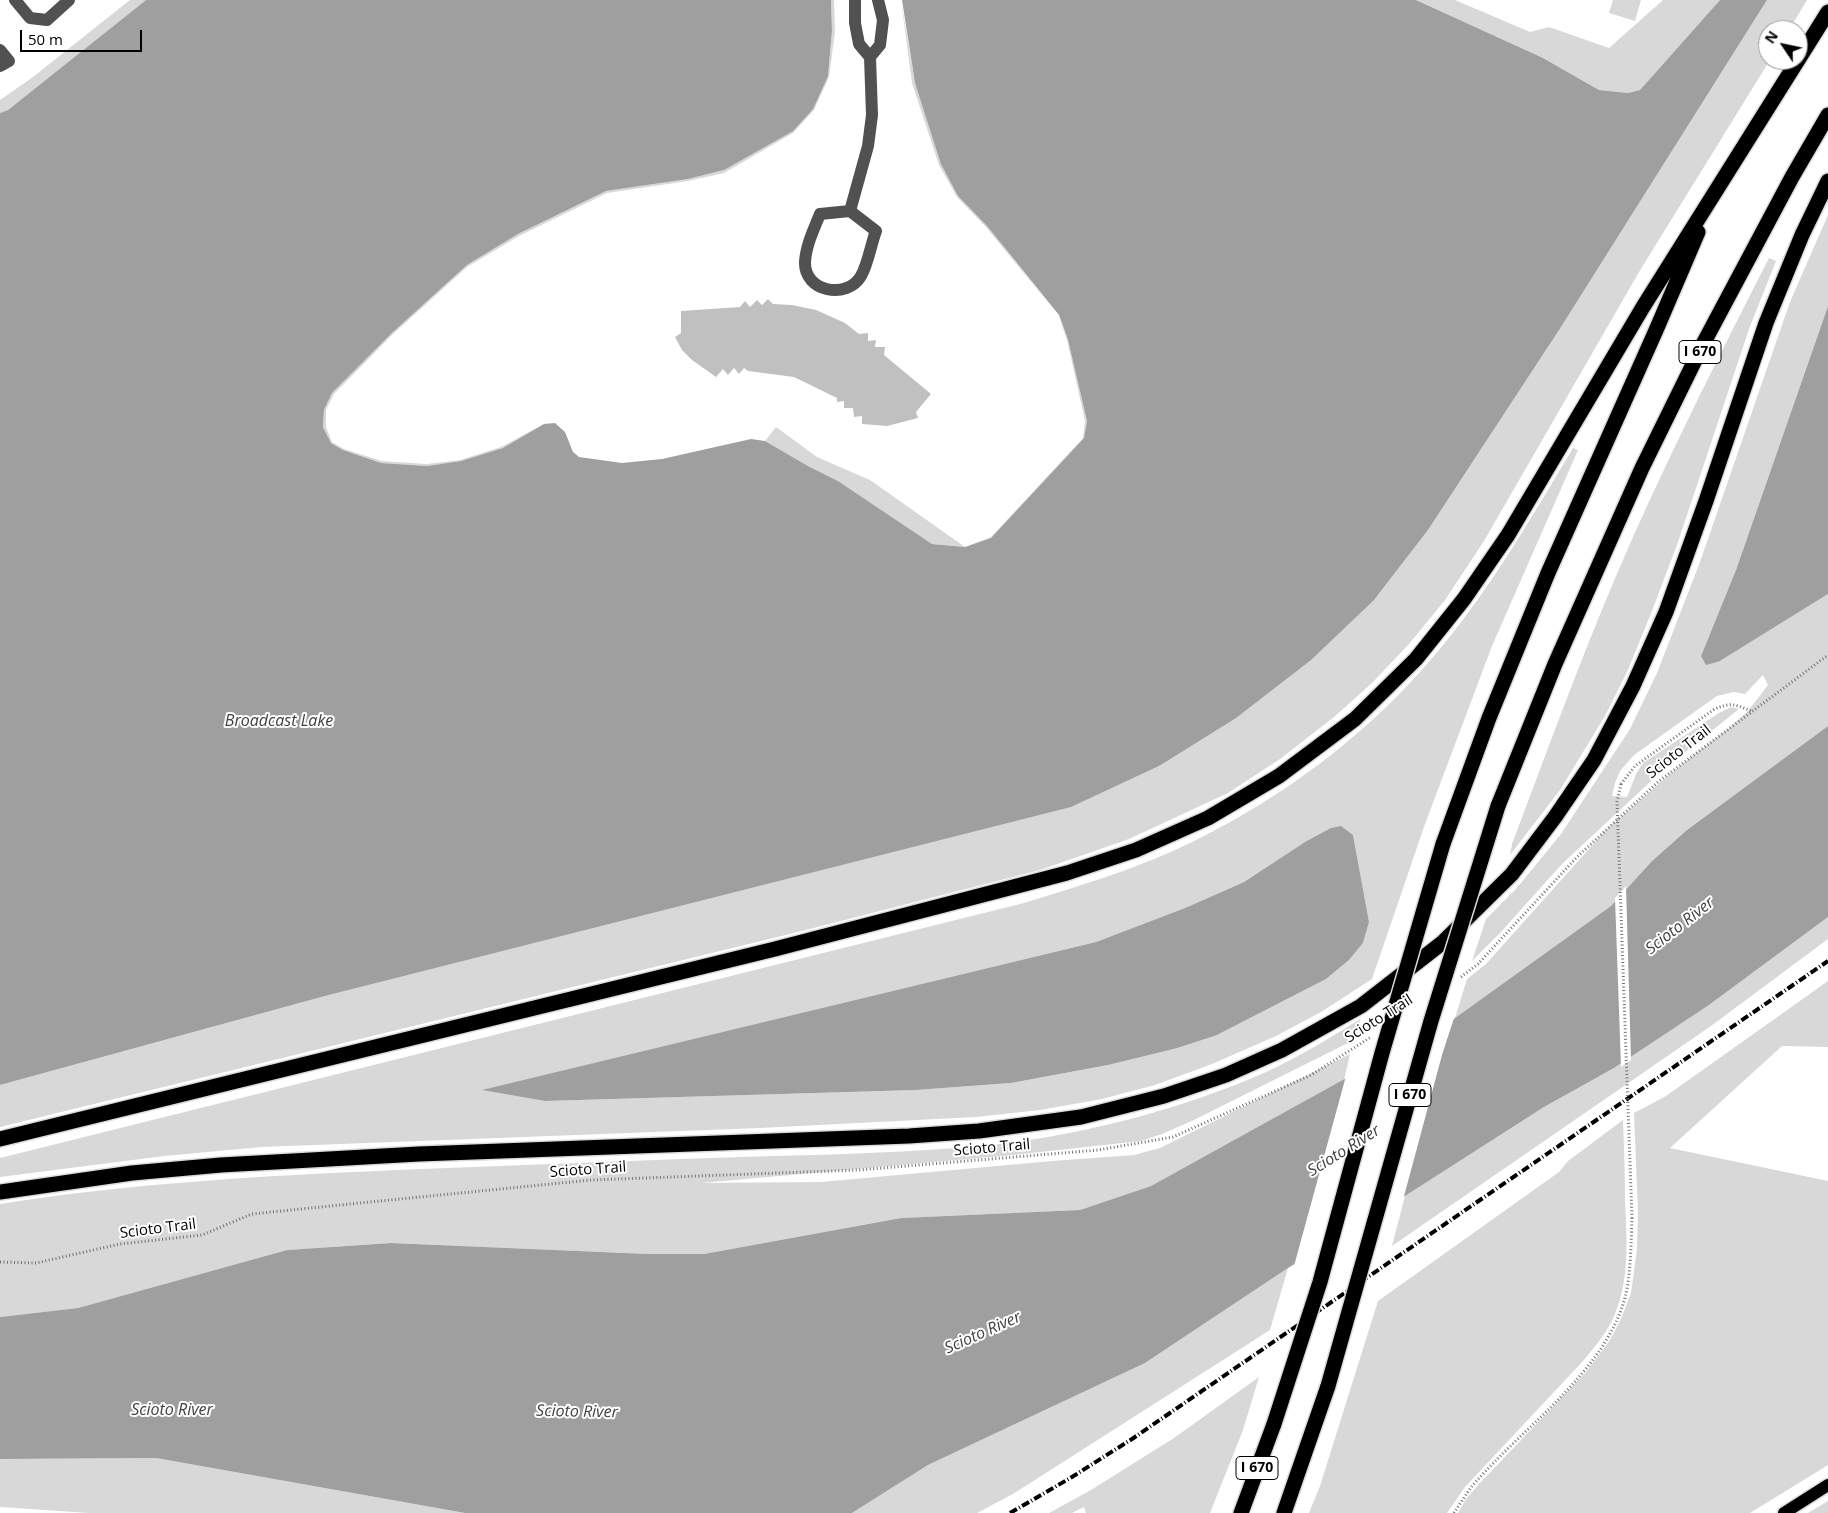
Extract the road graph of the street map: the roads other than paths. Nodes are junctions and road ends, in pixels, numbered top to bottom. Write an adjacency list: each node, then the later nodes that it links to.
1 (15, 0): 2 (lane)
2 (69, 0)
3 (855, 0): 8 (lane)
4 (878, 0): 8 (lane)
5 (1828, 12): 6 (highway, I 670)
6 (1808, 44)
7 (0, 50): 9 (lane)
8 (870, 57): 14 (lane)
9 (0, 66)
10 (1792, 70): 13 (highway, I 670)
11 (1828, 115): 19 (highway, I 670, bridge)
12 (1828, 181): 16 (highway)
13 (1717, 188): 15 (highway); 18 (highway, I 670, bridge)
14 (850, 211): 14 (lane)
15 (0, 1139)
16 (0, 1192)
17 (1828, 1486): 20 (main road)
18 (1241, 1513)
19 (1284, 1513)
20 (1784, 1513)

